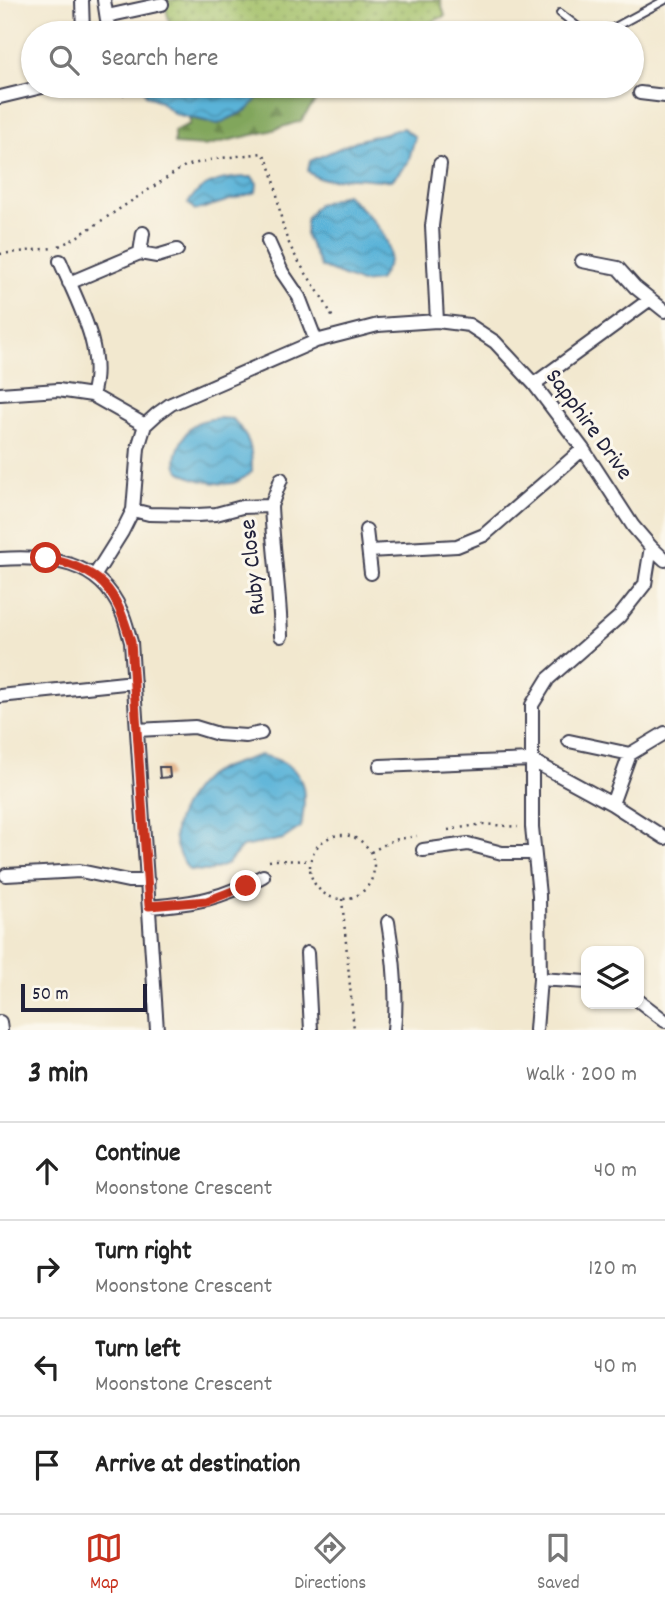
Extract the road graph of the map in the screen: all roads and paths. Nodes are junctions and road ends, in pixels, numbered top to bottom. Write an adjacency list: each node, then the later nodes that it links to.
1 (82, 0): 7 (street)
2 (104, 0): 6 (street)
3 (665, 0): 10 (lane)
4 (162, 4): 6 (street)
5 (560, 13): 9 (lane)
6 (107, 16): 8 (street)
7 (83, 21)
8 (108, 21)
9 (570, 21)
10 (626, 21)
11 (21, 92): 14 (street)
12 (644, 93): 13 (street)
13 (665, 96)
14 (0, 97)
15 (440, 164): 26 (street)
16 (143, 233): 19 (street)
17 (268, 241): 28 (street)
18 (177, 250): 19 (street)
19 (140, 253): 23 (street)
20 (0, 254): 27 (path)
21 (60, 261): 23 (street)
22 (582, 261): 24 (street)
23 (69, 283): 31 (street)
24 (649, 300): 25 (street); 29 (street)
25 (665, 311)
26 (438, 321): 27 (street, Sapphire Drive); 29 (street, Sapphire Drive)
27 (339, 334): 28 (street, Sapphire Drive)
28 (316, 341): 32 (street, Sapphire Drive)
29 (534, 384): 33 (street, Sapphire Drive)
30 (0, 394): 31 (street)
31 (92, 395): 32 (street)
32 (145, 425): 36 (street)
33 (583, 449): 38 (street, Sapphire Drive); 39 (street)
34 (281, 479): 35 (street)
35 (271, 506): 36 (street, Ruby Close); 44 (street, Ruby Close)
36 (133, 510): 43 (street)
37 (366, 530): 39 (street)
38 (651, 547): 41 (street, Sapphire Drive); 52 (street)
39 (369, 551): 42 (street)
40 (0, 559): 43 (street)
41 (665, 560)
42 (371, 573)
43 (95, 575): 45 (street)
44 (282, 636)
45 (134, 682): 46 (street); 47 (street)
46 (0, 696)
47 (137, 730): 48 (street); 60 (street)
48 (261, 733)
49 (665, 733): 51 (street)
50 (569, 741): 51 (street)
51 (630, 754): 54 (street)
52 (531, 760): 53 (street); 54 (street); 57 (street)
53 (380, 766)
54 (612, 804): 55 (street)
55 (665, 838)
56 (423, 850): 57 (street)
57 (534, 853): 65 (street)
58 (6, 875): 60 (street)
59 (263, 876): 62 (street)
60 (148, 881): 62 (street)
61 (342, 900): 61 (path); 73 (path)
62 (149, 906): 71 (street)
63 (388, 922): 74 (street)
64 (307, 953): 72 (street)
65 (540, 979): 66 (street); 75 (street)
66 (581, 982)
67 (644, 1005): 68 (street)
68 (665, 1021)
69 (0, 1022): 70 (street)
70 (1, 1030)
71 (158, 1030)
72 (311, 1030)
73 (354, 1030)
74 (394, 1030)
75 (536, 1030)

